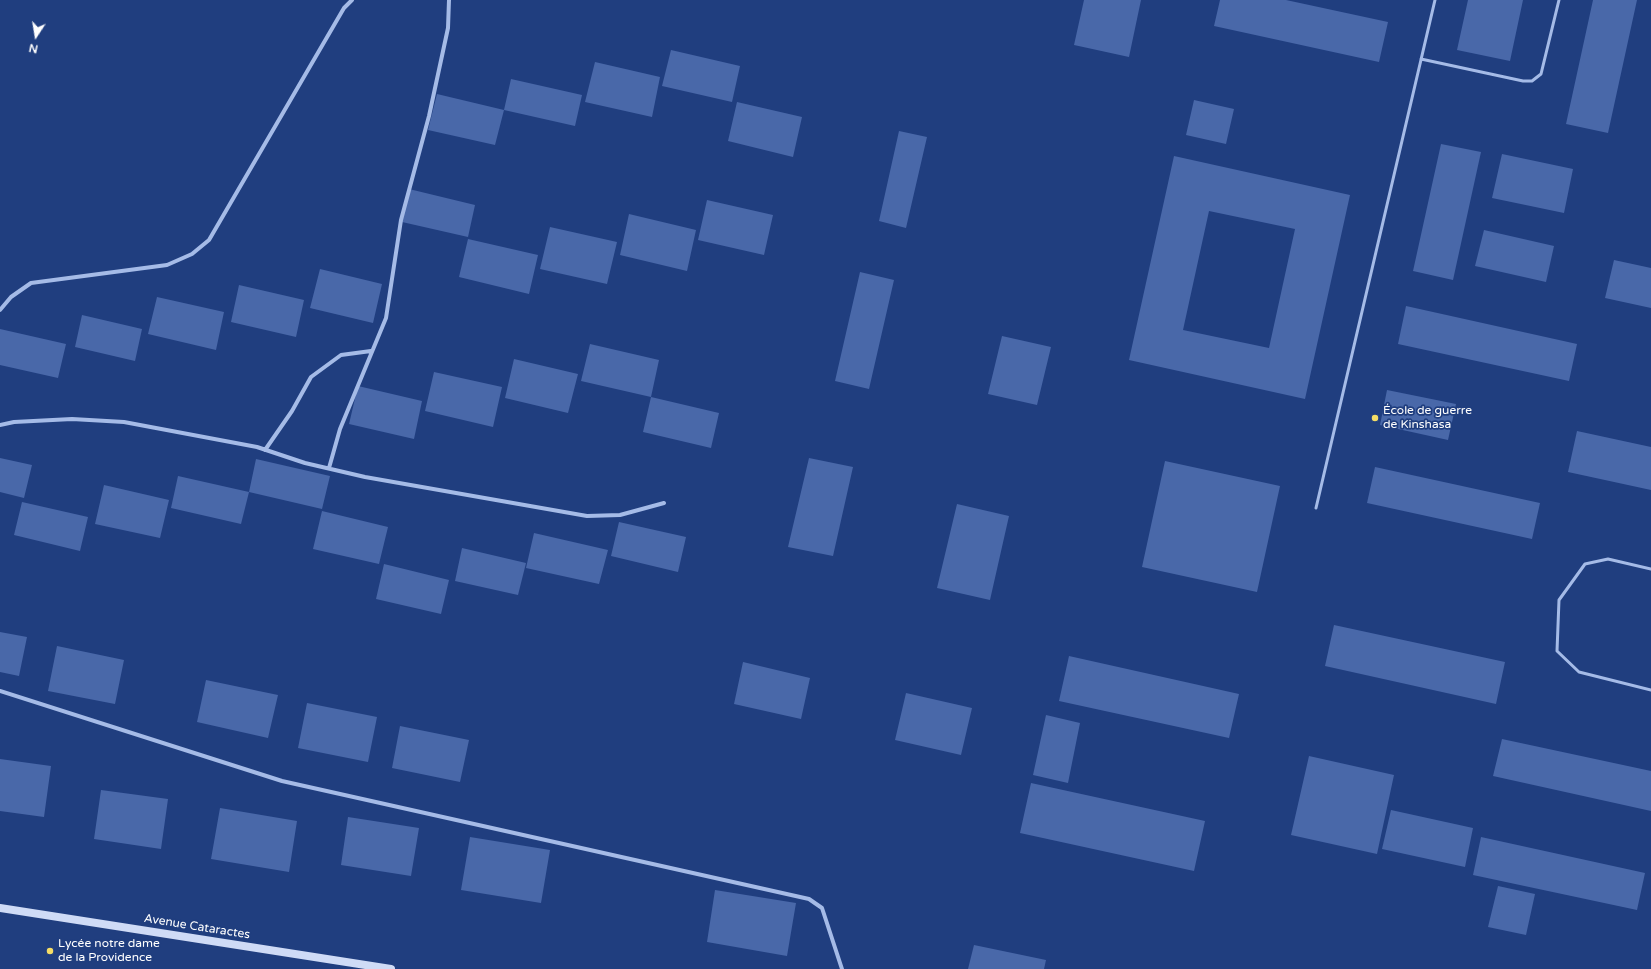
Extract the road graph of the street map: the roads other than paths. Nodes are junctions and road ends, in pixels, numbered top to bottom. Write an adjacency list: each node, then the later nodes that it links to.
1 (352, 0): 6 (street)
2 (449, 0): 7 (street)
3 (1435, 0): 5 (lane)
4 (1559, 0): 5 (lane)
5 (1421, 59): 12 (lane)
6 (0, 310)
7 (371, 351): 9 (street); 10 (street)
8 (0, 425): 9 (street)
9 (265, 450): 10 (street)
10 (329, 468): 11 (street)
11 (664, 503)
12 (1316, 508)
13 (1651, 569): 14 (lane)
14 (1651, 690)
15 (0, 691): 18 (street)
16 (0, 908): 17 (street, Avenue Cataractes)
17 (391, 969)
18 (842, 969)

